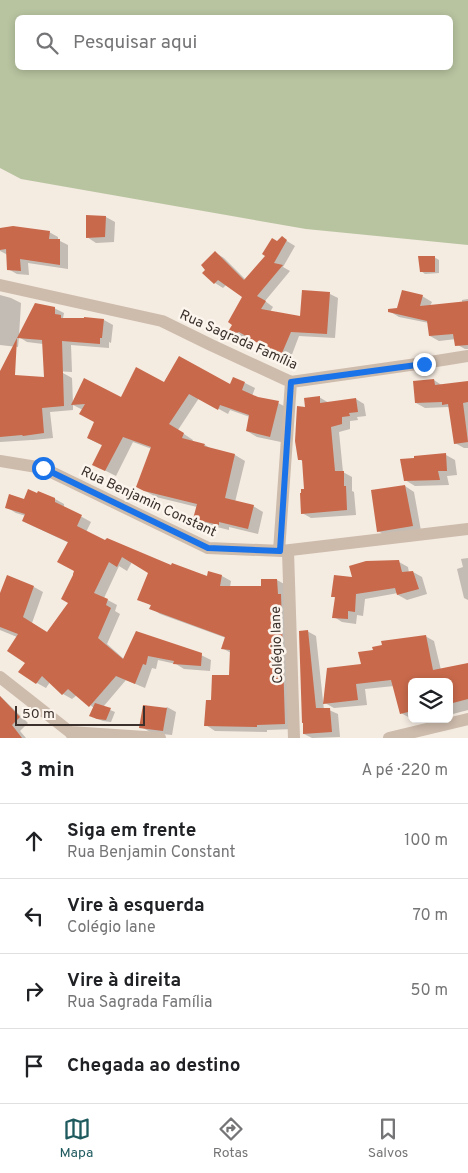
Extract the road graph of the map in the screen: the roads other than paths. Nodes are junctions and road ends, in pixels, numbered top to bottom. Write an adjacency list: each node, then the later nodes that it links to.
1 (0, 285): 3 (street, Rua Sagrada Família)
2 (468, 356): 3 (street, Rua Sagrada Família)
3 (291, 382): 6 (street, Colégio lane)
4 (0, 461): 6 (street, Rua Benjamin Constant)
5 (468, 529): 6 (street, Rua Benjamin Constant)
6 (284, 551): 11 (street, Colégio lane)
7 (0, 678): 9 (street)
8 (468, 719): 12 (street)
9 (72, 735): 10 (street)
10 (160, 738)
11 (294, 738)
12 (389, 738)

